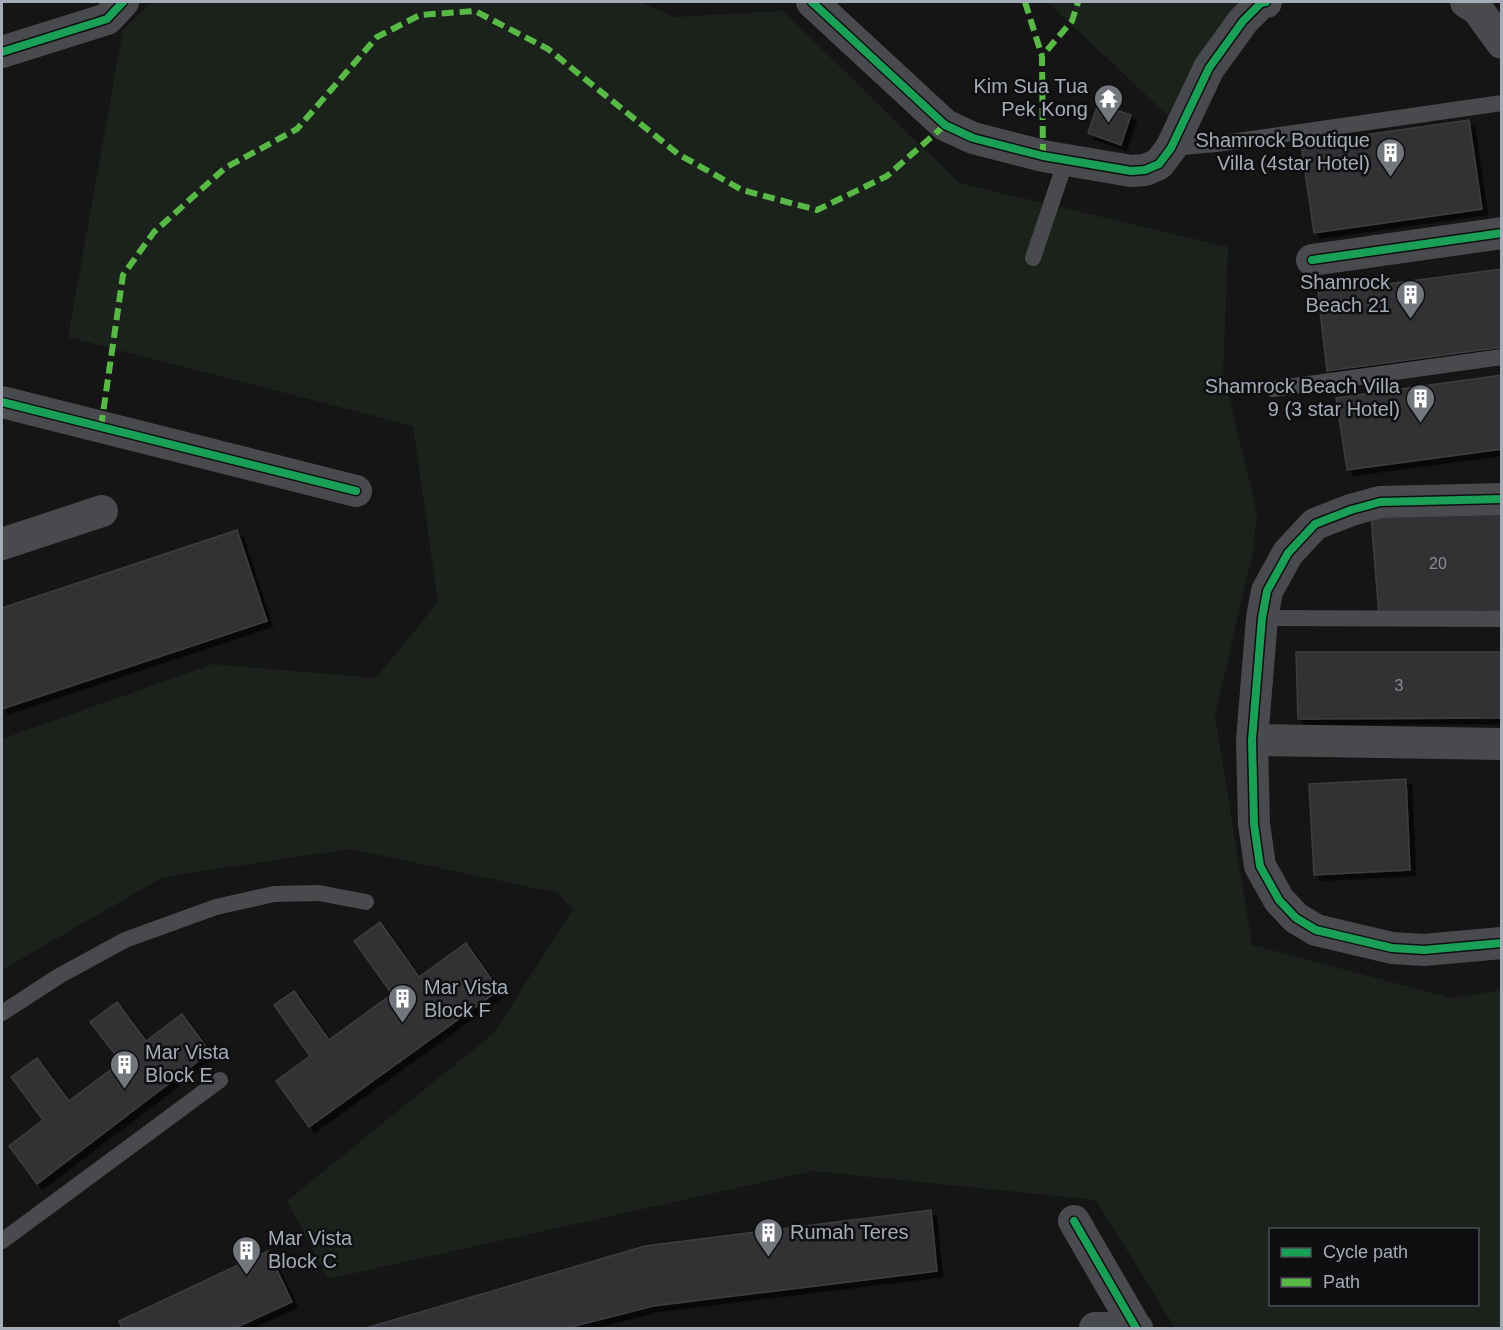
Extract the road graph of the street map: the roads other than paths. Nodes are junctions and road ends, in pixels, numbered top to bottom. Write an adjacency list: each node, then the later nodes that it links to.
1 (123, 2): 6 (street)
2 (812, 2): 9 (street)
3 (1266, 2): 8 (street)
4 (1466, 2): 5 (street)
5 (1502, 43)
6 (2, 52)
7 (1502, 103): 8 (lane)
8 (1171, 148): 9 (street)
9 (1066, 160): 11 (lane)
10 (1502, 233): 12 (street)
11 (1033, 258)
12 (1312, 260)
13 (1502, 357): 14 (lane)
14 (1273, 389)
15 (2, 402): 16 (street)
16 (356, 491)
17 (1502, 499): 20 (street)
18 (102, 511): 19 (street)
19 (2, 544)
20 (1262, 618): 21 (lane); 22 (street)
21 (1502, 620)
22 (1252, 740): 23 (street); 25 (street)
23 (1502, 744)
24 (366, 902): 26 (lane)
25 (1502, 943)
26 (2, 1013)
27 (220, 1080): 29 (lane)
28 (1074, 1221): 30 (street)
29 (2, 1241)
30 (1136, 1328): 31 (street)
31 (1095, 1329)

